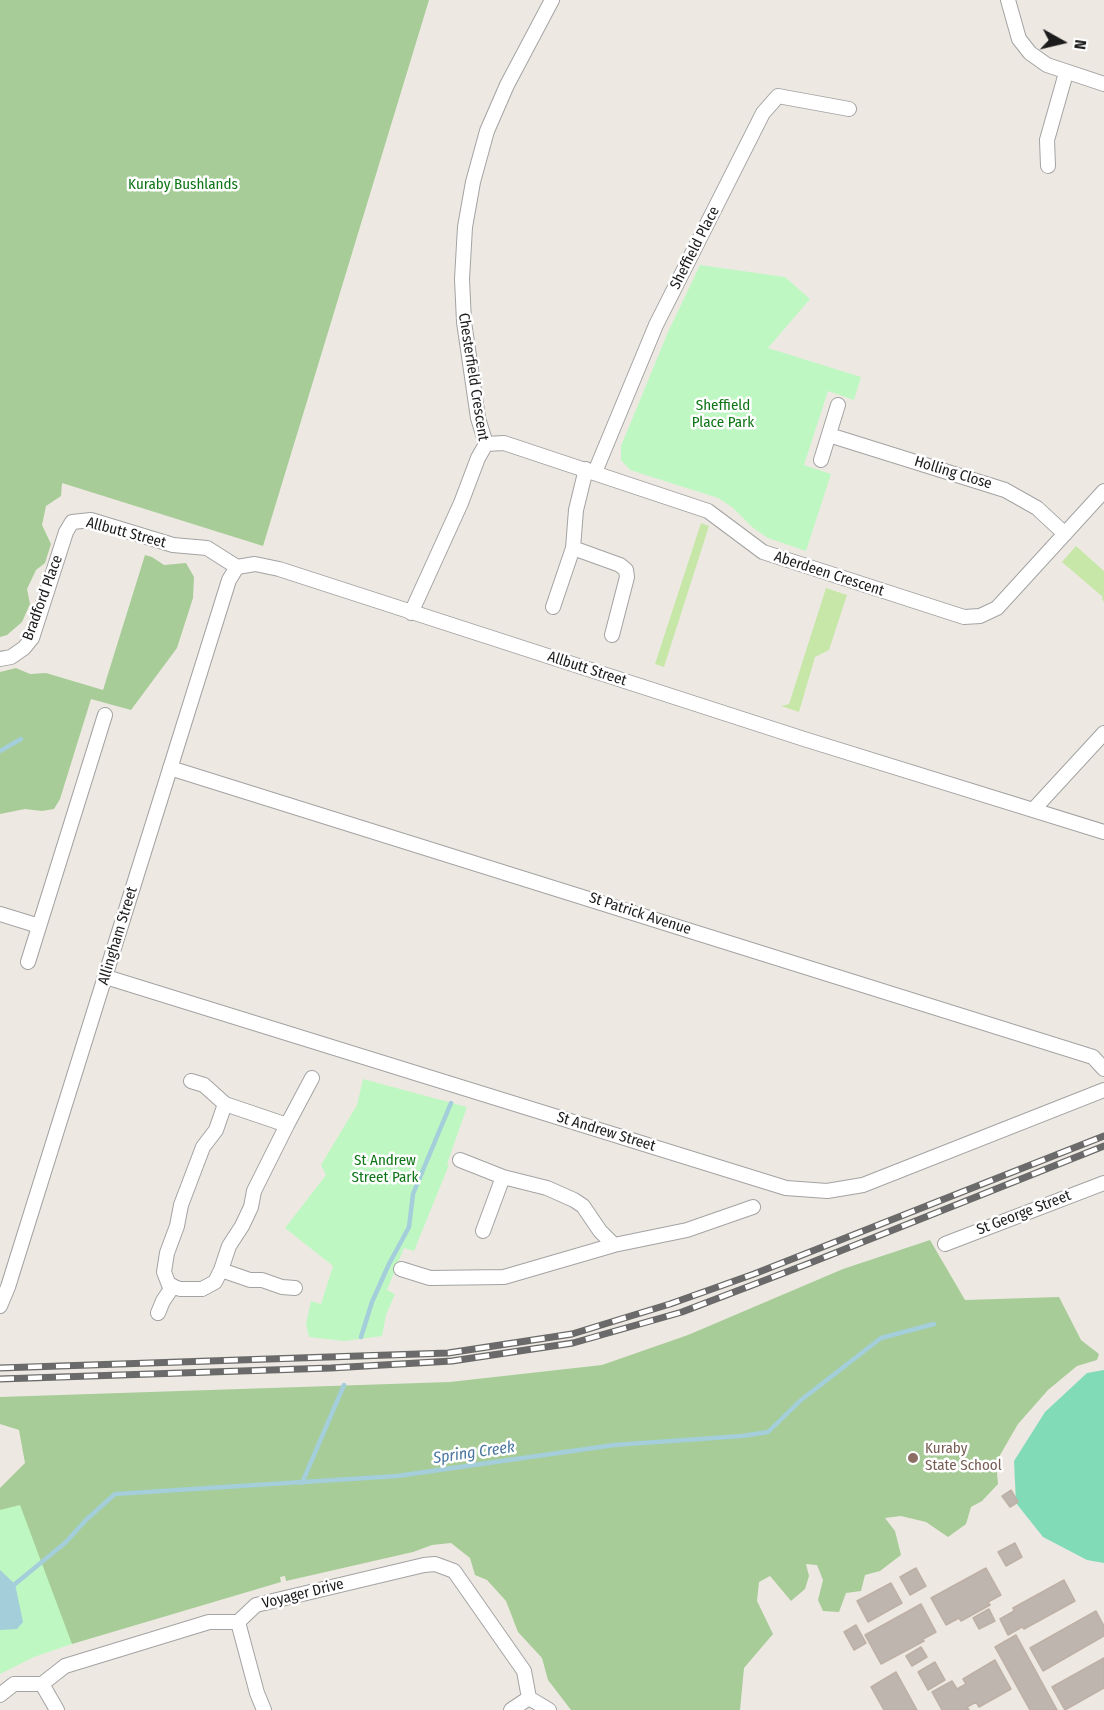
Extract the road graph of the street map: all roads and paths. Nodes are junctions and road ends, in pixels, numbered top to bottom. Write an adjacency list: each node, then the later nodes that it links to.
1 (552, 0): 9 (street, Chesterfield Crescent)
2 (1008, 0): 3 (street)
3 (1066, 73): 4 (street); 6 (street)
4 (1104, 84)
5 (849, 109): 11 (street, Sheffield Place)
6 (1048, 166)
7 (838, 405): 8 (street)
8 (829, 435): 10 (street); 14 (street, Holling Close)
9 (486, 444): 11 (street, Aberdeen Crescent); 18 (street, Chesterfield Crescent)
10 (821, 460)
11 (590, 470): 14 (street, Aberdeen Crescent); 15 (street)
12 (1104, 491): 14 (street, Aberdeen Crescent)
13 (72, 522): 16 (street, Allbutt Street); 20 (street, Bradford Place)
14 (1065, 534)
15 (573, 548): 17 (street); 19 (street)
16 (237, 567): 18 (street, Allbutt Street); 23 (street, Allingham Street)
17 (553, 607)
18 (411, 613): 24 (street, Allbutt Street)
19 (612, 635)
20 (0, 659)
21 (105, 716): 27 (street)
22 (1104, 733): 24 (street)
23 (170, 768): 29 (street, Allingham Street); 30 (street, St Patrick Avenue)
24 (1034, 809): 25 (street, Allbutt Street)
25 (1104, 832)
26 (0, 914): 27 (street)
27 (39, 926): 28 (street)
28 (28, 962)
29 (106, 977): 33 (street, St Andrew Street); 47 (street, Allingham Street)
30 (1104, 1069)
31 (312, 1078): 35 (street)
32 (191, 1081): 34 (street)
33 (1104, 1090)
34 (225, 1104): 35 (street); 45 (street)
35 (287, 1125): 44 (street)
36 (460, 1160): 37 (street)
37 (503, 1177): 40 (street); 42 (street)
38 (1104, 1183): 41 (street, St George Street)
39 (753, 1207): 42 (street)
40 (483, 1231)
41 (945, 1244)
42 (614, 1245): 43 (street)
43 (401, 1269)
44 (221, 1270): 45 (street); 46 (street)
45 (173, 1286): 48 (street)
46 (295, 1288)
47 (0, 1306)
48 (158, 1313)
49 (238, 1622): 50 (street); 52 (street, Voyager Drive); 54 (street)
50 (42, 1684): 51 (street); 53 (street)
51 (0, 1695)
52 (530, 1698): 55 (street); 56 (street)
53 (57, 1710)
54 (264, 1710)
55 (511, 1710)
56 (549, 1710)

